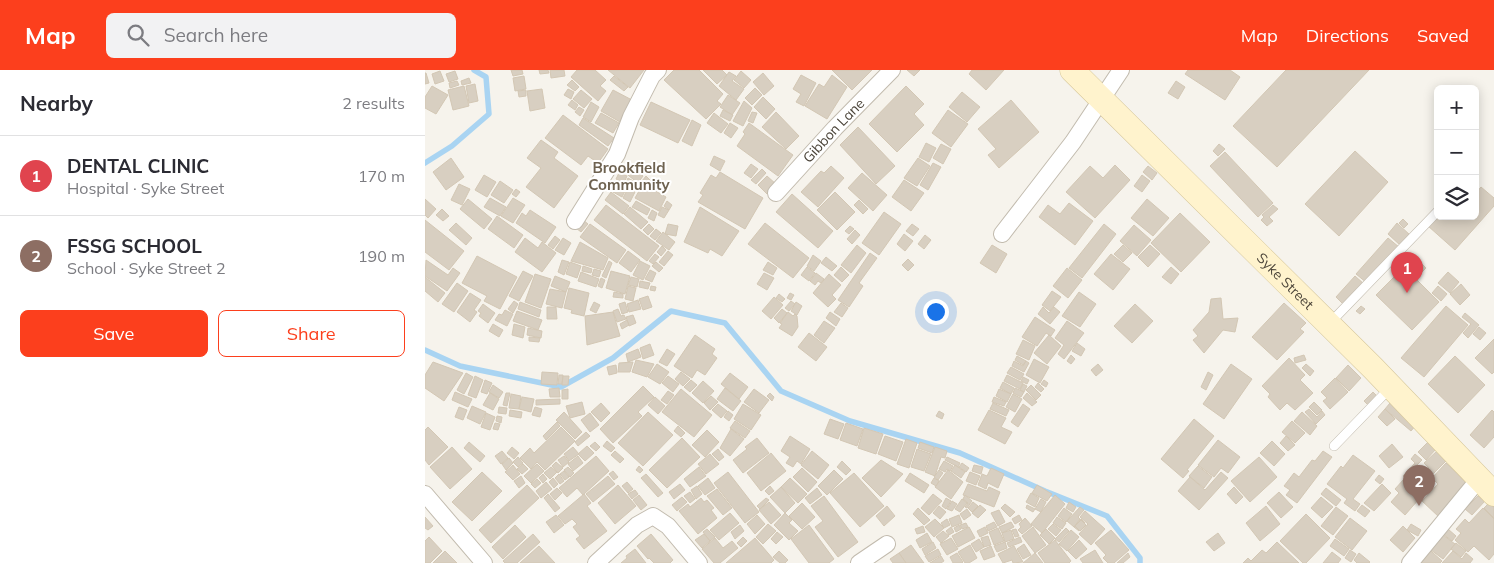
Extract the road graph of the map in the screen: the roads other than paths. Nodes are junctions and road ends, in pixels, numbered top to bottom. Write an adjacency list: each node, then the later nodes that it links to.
1 (657, 70): 8 (street)
2 (892, 70): 6 (street, Gibbon Lane)
3 (1073, 70): 5 (main road, Syke Street)
4 (1121, 70): 5 (street)
5 (1102, 99): 9 (street); 10 (main road, Syke Street)
6 (776, 193)
7 (1434, 215): 10 (lane)
8 (575, 221)
9 (1002, 234)
10 (1328, 325): 11 (main road, Syke Street)
11 (1391, 387): 12 (lane); 13 (main road, Syke Street)
12 (1334, 446)
13 (1486, 487): 20 (street)
14 (425, 494): 16 (street)
15 (887, 544): 19 (street)
16 (484, 563)
17 (596, 563): 18 (street)
18 (699, 563)
19 (859, 563)
20 (1410, 563)

